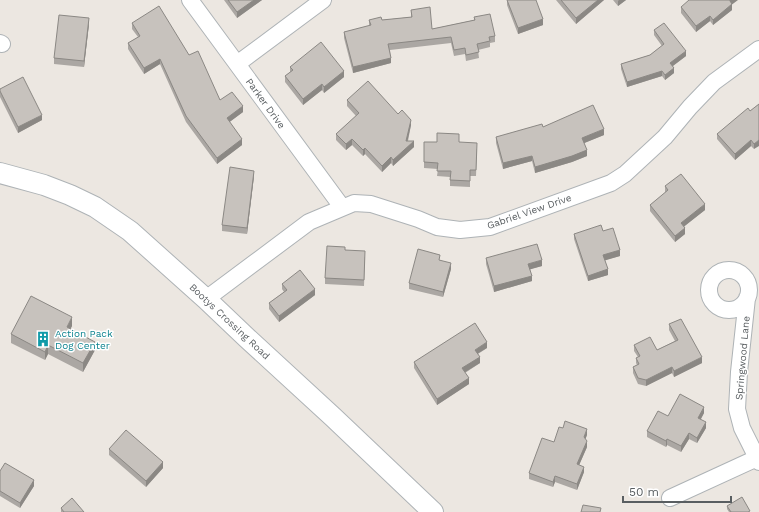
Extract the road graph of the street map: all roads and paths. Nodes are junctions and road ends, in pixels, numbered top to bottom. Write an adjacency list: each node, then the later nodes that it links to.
1 (190, 0): 4 (street, Parker Drive)
2 (323, 0): 4 (street)
3 (759, 49): 6 (street, Gabriel View Drive)
4 (237, 64): 6 (street, Parker Drive)
5 (0, 173): 8 (street, Bootys Crossing Road)
6 (342, 207): 8 (street, Gabriel View Drive)
7 (748, 298): 9 (street, Springwood Lane)
8 (206, 299): 11 (street, Bootys Crossing Road)
9 (758, 460): 10 (street)
10 (670, 498)
11 (433, 512)

